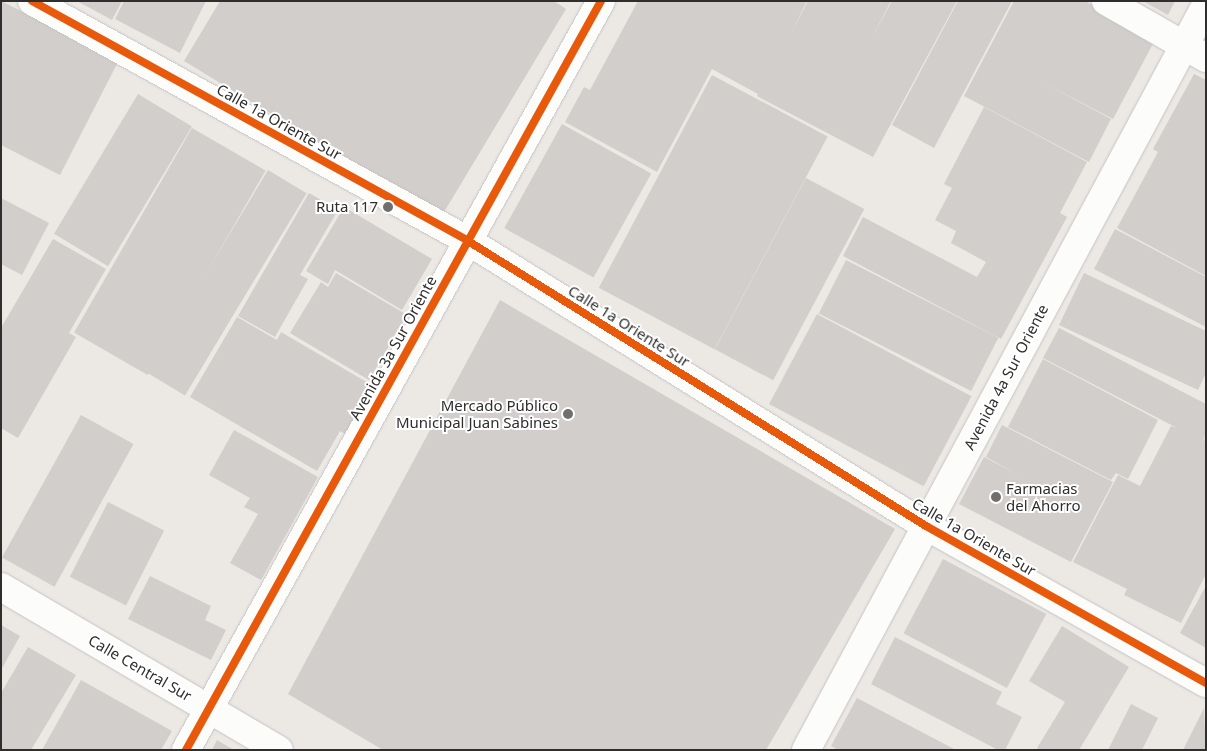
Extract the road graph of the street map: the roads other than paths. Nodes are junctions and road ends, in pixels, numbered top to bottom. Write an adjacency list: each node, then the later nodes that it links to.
1 (32, 1): 6 (street, Calle 1a Oriente Sur)
2 (601, 1): 6 (street, Avenida 3a Sur Oriente)
3 (1106, 1): 5 (street)
4 (1206, 5): 5 (street, Avenida 4a Sur Oriente)
5 (1195, 52): 7 (street, Avenida 4a Sur Oriente)
6 (468, 242): 7 (street, Calle 1a Oriente Sur); 10 (street, Avenida 3a Sur Oriente)
7 (926, 526): 9 (street, Calle 1a Oriente Sur); 13 (street, Avenida 4a Sur Oriente)
8 (1, 587): 10 (street, Calle Central Sur)
9 (1206, 683)
10 (208, 708): 11 (street, Avenida 3a Sur Oriente); 12 (street, Calle Central Sur)
11 (186, 750)
12 (279, 750)
13 (806, 750)

